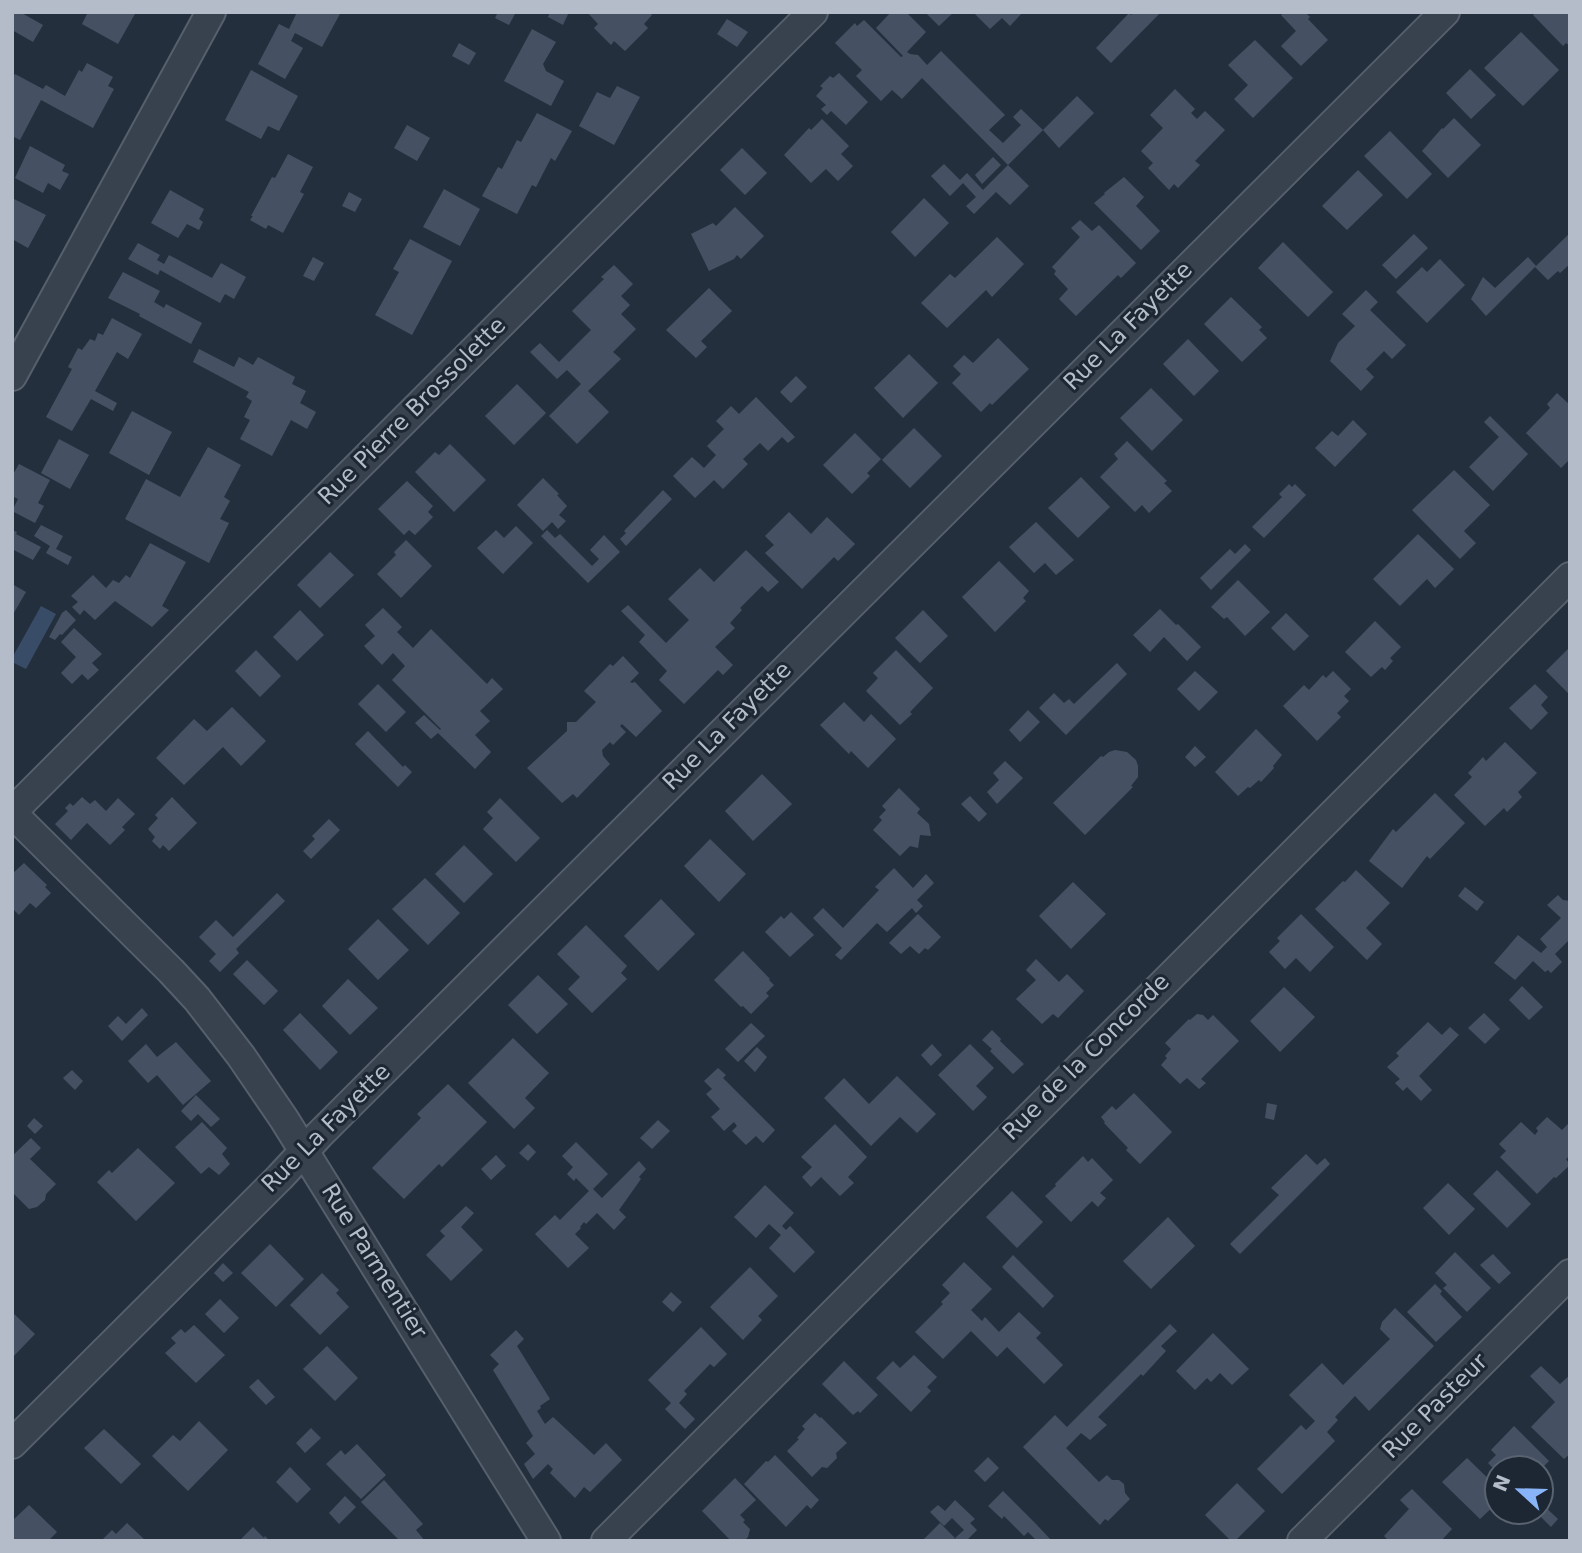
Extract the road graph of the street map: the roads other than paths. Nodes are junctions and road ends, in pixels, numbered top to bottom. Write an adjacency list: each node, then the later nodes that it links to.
1 (211, 12): 4 (street)
2 (813, 12): 6 (street, Rue Pierre Brossolette)
3 (1445, 12): 7 (street, Rue La Fayette)
4 (12, 376)
5 (1570, 576): 11 (street, Rue de la Concorde)
6 (12, 812): 7 (street, Rue Parmentier)
7 (303, 1151): 9 (street, Rue La Fayette); 10 (street, Rue Parmentier)
8 (1570, 1274): 12 (street, Rue Pasteur)
9 (12, 1444)
10 (546, 1541)
11 (606, 1541)
12 (1302, 1541)

